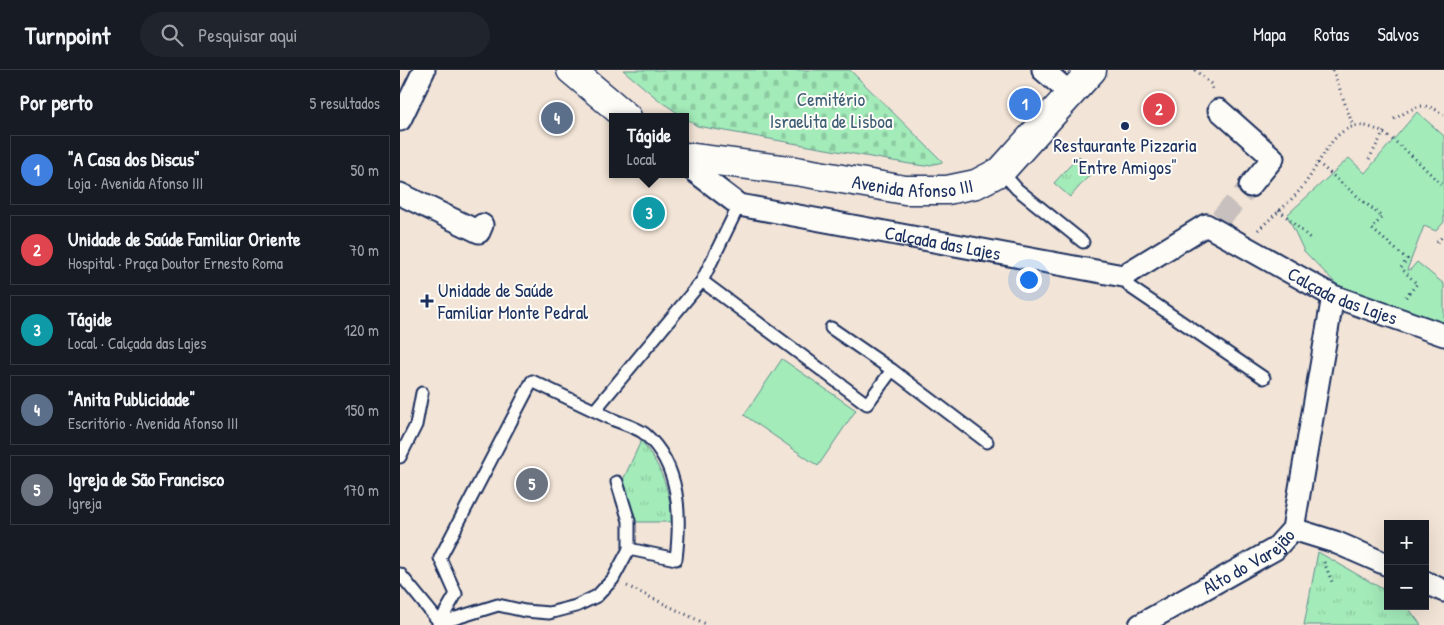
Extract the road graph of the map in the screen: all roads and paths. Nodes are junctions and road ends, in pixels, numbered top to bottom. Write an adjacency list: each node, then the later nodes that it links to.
1 (424, 70): 12 (street)
2 (571, 70): 9 (street)
3 (1043, 70): 7 (street)
4 (1092, 70): 7 (street, Avenida Afonso III)
5 (1195, 70): 8 (path)
6 (1333, 70): 13 (path)
7 (1071, 94): 19 (street, Avenida Afonso III)
8 (1219, 110): 20 (street)
9 (622, 113)
10 (1444, 115): 11 (path)
11 (1394, 119)
12 (400, 120)
13 (1354, 126): 14 (path); 17 (path)
14 (1384, 131): 16 (path); 21 (path)
15 (689, 158): 19 (street, Avenida Afonso III)
16 (1370, 159)
17 (1318, 162): 24 (path); 34 (path)
18 (689, 167): 23 (street, Calçada das Lajes)
19 (1002, 171): 28 (lane)
20 (1250, 186)
21 (1444, 187)
22 (400, 194): 25 (street)
23 (739, 205): 31 (street, Calçada das Lajes); 32 (lane)
24 (1279, 210): 27 (path); 30 (path)
25 (482, 225)
26 (1444, 234): 29 (path)
27 (1312, 240)
28 (1083, 242)
29 (1437, 242)
30 (1242, 246): 31 (street, Calçada das Lajes); 33 (street, Calçada das Lajes)
31 (1123, 276): 38 (lane)
32 (702, 281): 37 (lane); 40 (lane)
33 (1333, 296): 36 (street, Calçada das Lajes); 44 (street)
34 (1403, 300)
35 (831, 328): 37 (lane)
36 (1444, 335)
37 (892, 370): 41 (lane)
38 (1264, 378)
39 (422, 393): 42 (lane)
40 (595, 410): 45 (lane); 51 (lane)
41 (988, 442)
42 (400, 457)
43 (617, 482): 45 (lane)
44 (1293, 530): 46 (street, Alto do Varejão); 53 (street, Alto do Varejão)
45 (629, 549): 48 (lane)
46 (1384, 563)
47 (400, 574): 51 (lane)
48 (613, 579): 51 (lane); 52 (path)
49 (1429, 584): 50 (street)
50 (1444, 591)
51 (439, 624)
52 (708, 625)
53 (1140, 625)

